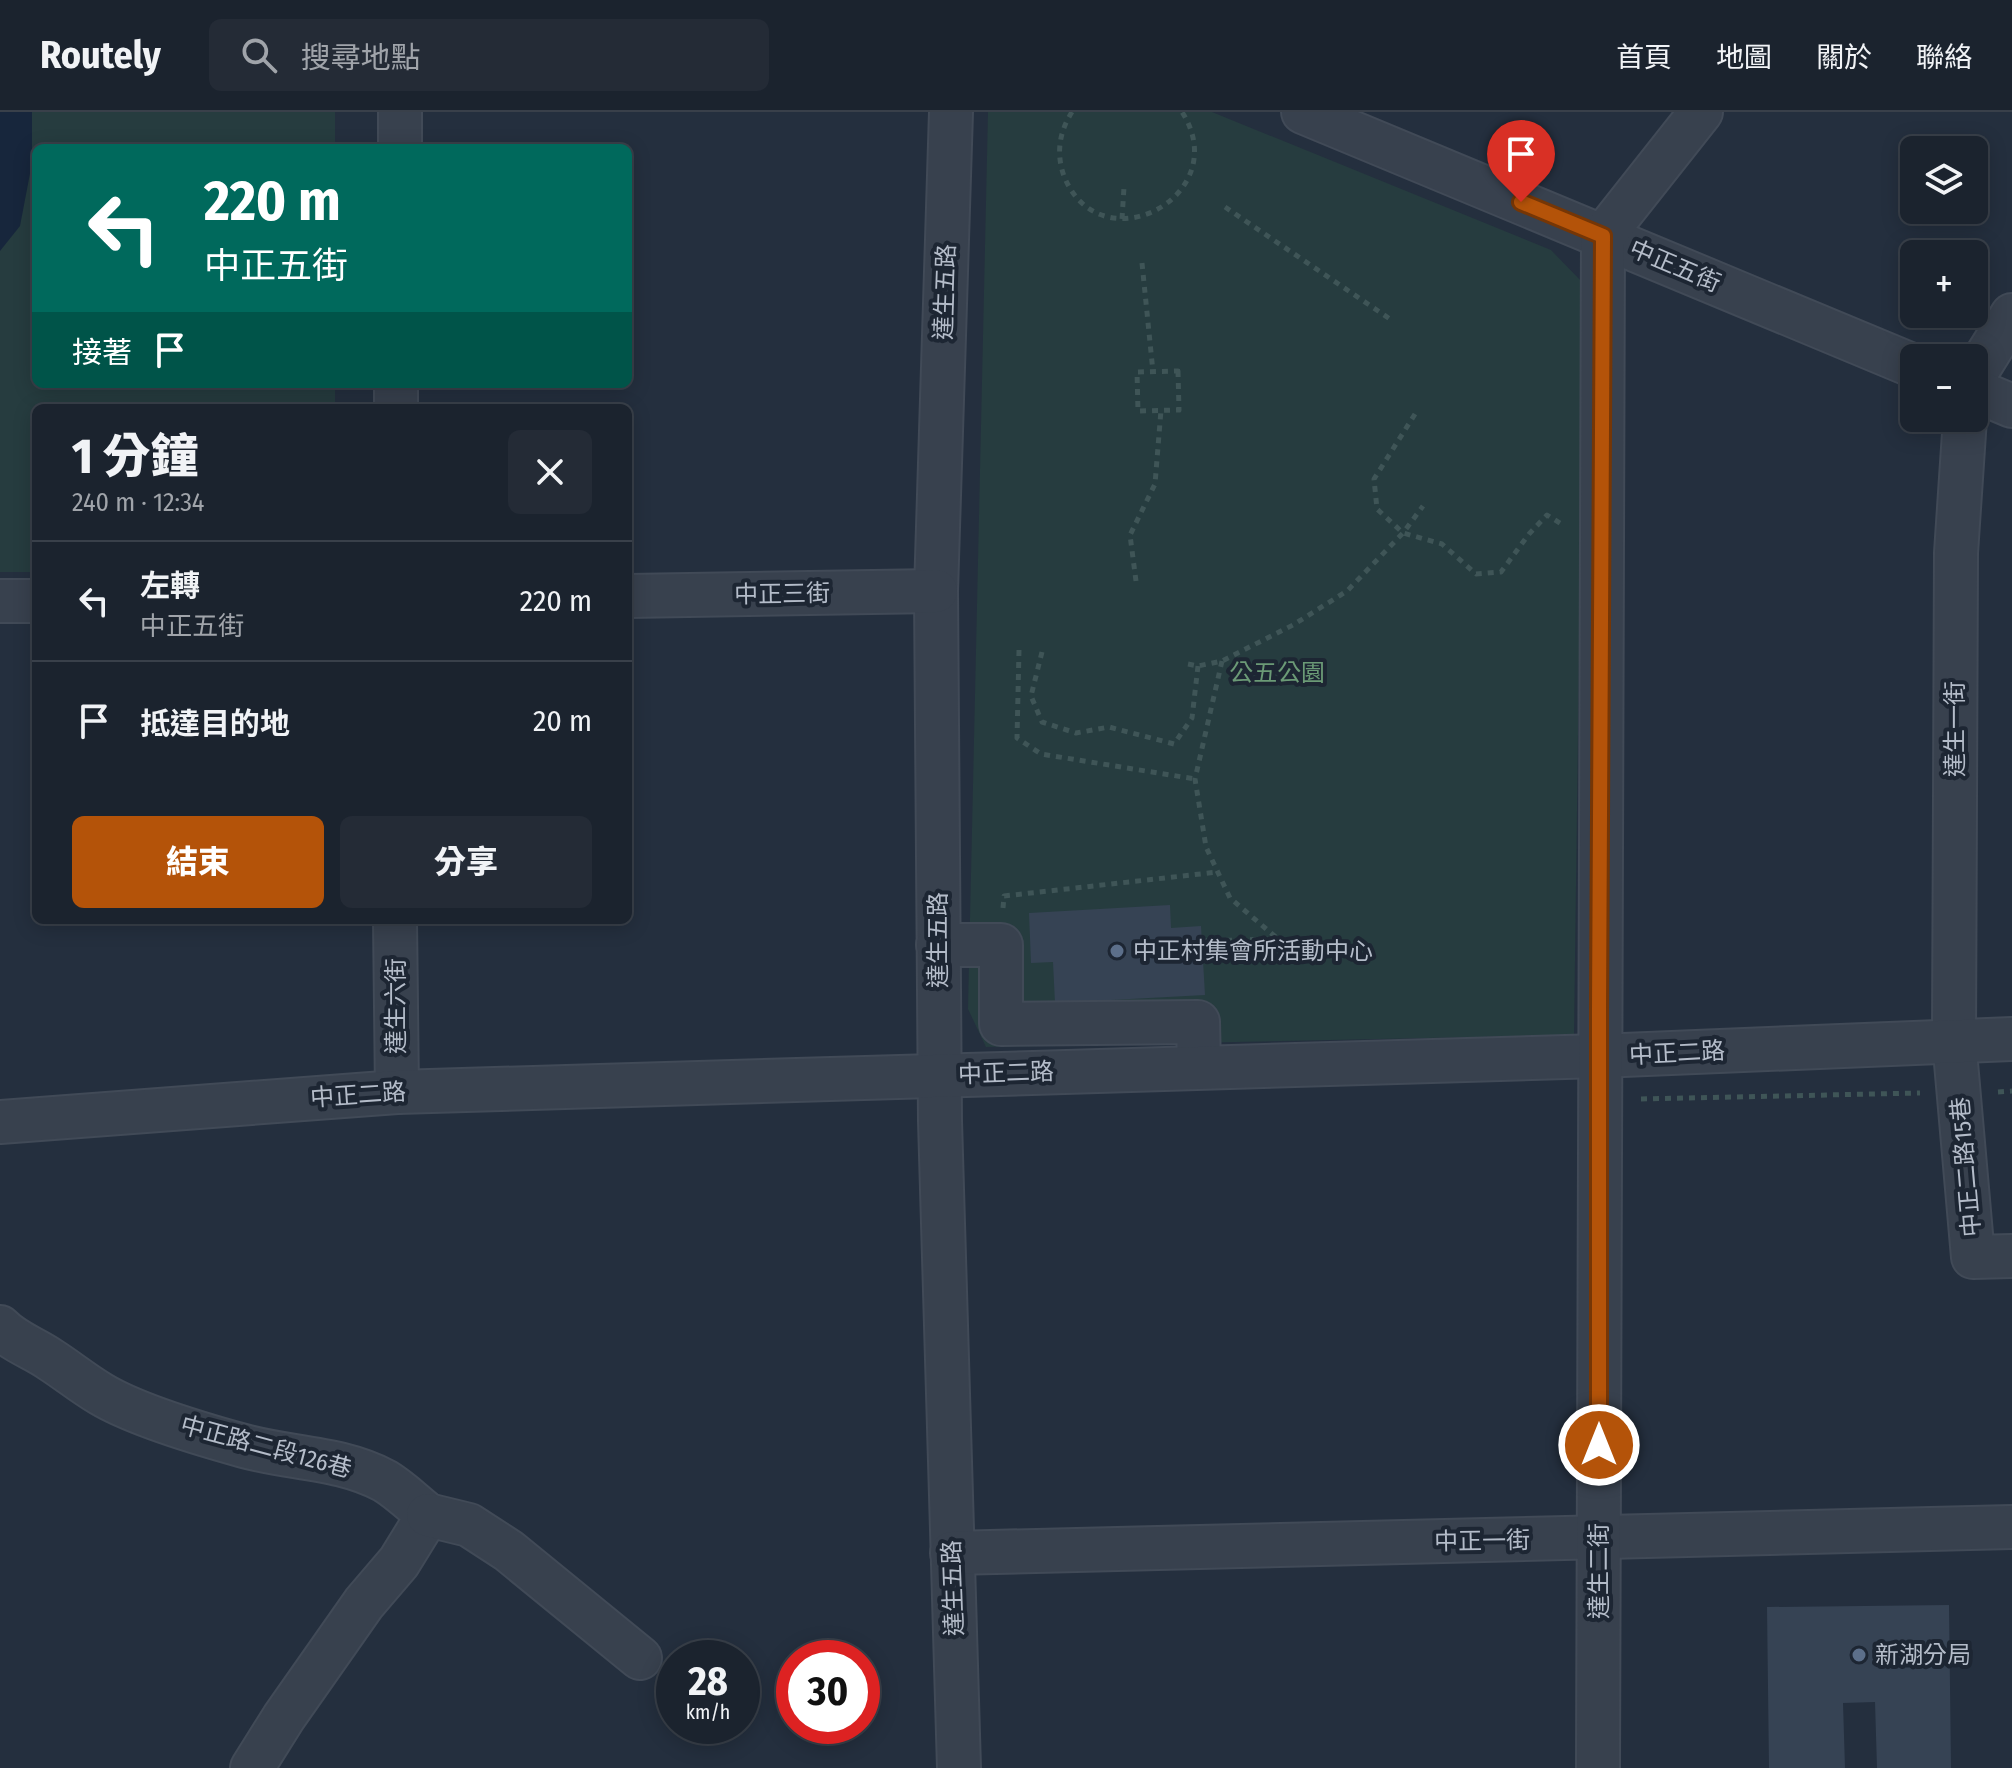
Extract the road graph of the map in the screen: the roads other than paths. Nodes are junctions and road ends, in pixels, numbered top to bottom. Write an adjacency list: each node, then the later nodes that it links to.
1 (400, 112): 5 (street)
2 (951, 112): 13 (street, 達生五路)
3 (1303, 112): 6 (street, 中正五街)
4 (1701, 112): 6 (street)
5 (400, 144)
6 (1603, 236): 9 (street, 中正五街); 21 (street, 達生二街)
7 (2012, 315): 8 (street)
8 (1988, 354)
9 (1900, 360)
10 (1988, 396): 11 (street)
11 (2012, 406)
12 (1964, 432): 20 (street, 達生一街)
13 (936, 591): 14 (street, 中正三街); 18 (street, 達生五路)
14 (632, 596)
15 (0, 601): 16 (street)
16 (32, 601)
17 (395, 924): 24 (street, 達生六街)
18 (938, 945): 22 (street); 23 (street, 達生五路)
19 (2012, 1039): 20 (street, 中正二路)
20 (1954, 1040): 21 (street, 中正二路); 26 (street, 中正二路15巷)
21 (1599, 1056): 22 (street, 中正二路); 30 (street, 達生二街)
22 (1199, 1067): 23 (street, 中正二路)
23 (939, 1075): 24 (street, 中正二路); 31 (street, 達生五路)
24 (397, 1092): 25 (street, 中正二路)
25 (0, 1122)
26 (2012, 1256)
27 (0, 1327): 28 (street, 中正路二段126巷)
28 (428, 1515): 32 (street); 33 (street)
29 (2012, 1527): 30 (street, 中正一街)
30 (1599, 1539): 31 (street, 中正一街); 35 (street, 達生二街)
31 (952, 1553): 34 (street, 達生五路)
32 (640, 1658)
33 (252, 1768)
34 (959, 1768)
35 (1598, 1768)

